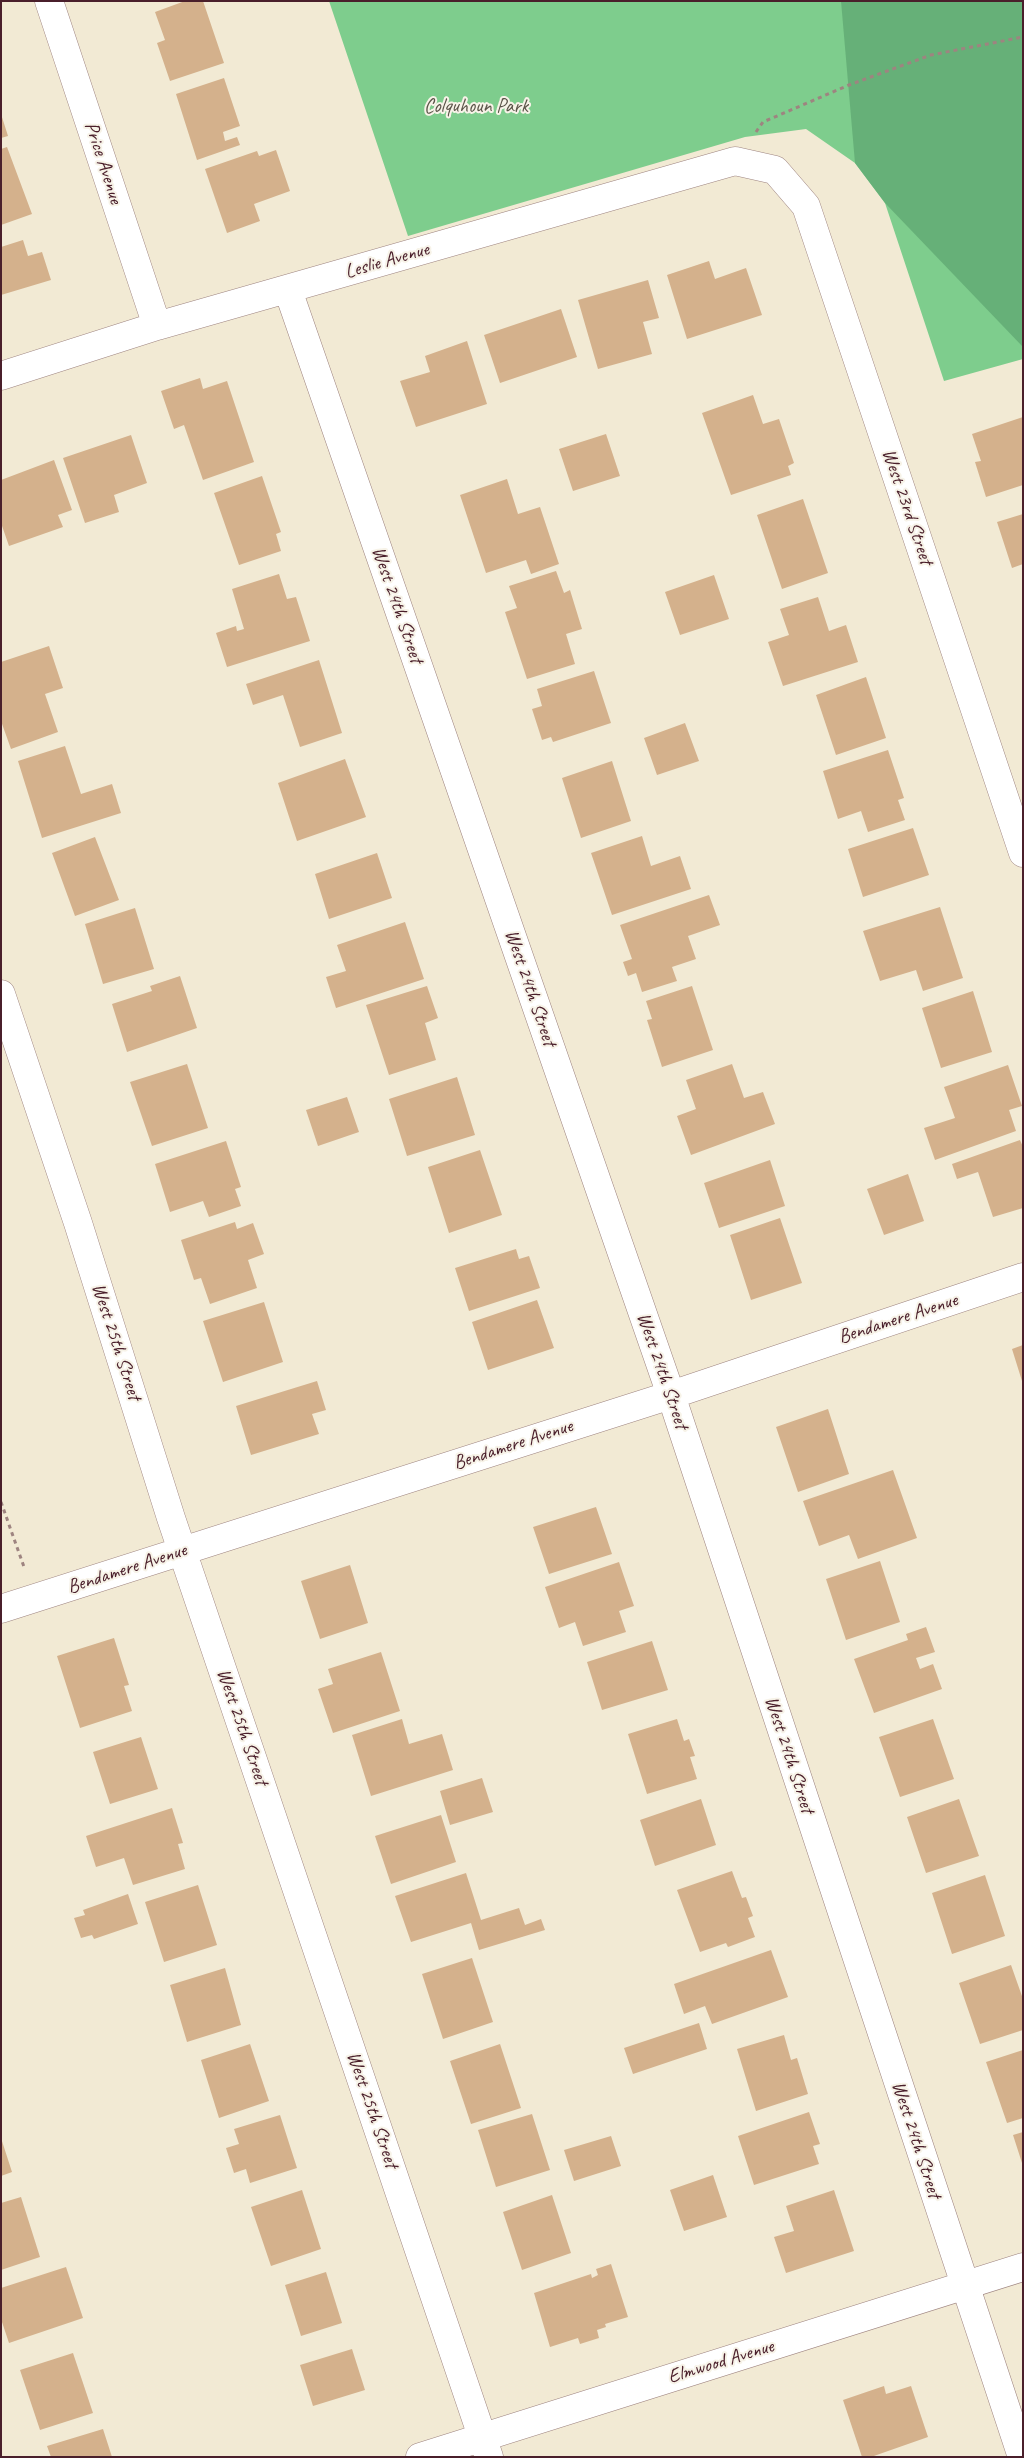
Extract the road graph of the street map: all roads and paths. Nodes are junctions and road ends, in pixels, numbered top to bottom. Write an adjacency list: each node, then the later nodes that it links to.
1 (49, 1): 6 (street, Price Avenue)
2 (1023, 37): 3 (path)
3 (735, 161): 4 (street, Leslie Avenue); 5 (street, Leslie Avenue)
4 (775, 170): 8 (street, West 23rd Street)
5 (288, 290): 6 (street, Leslie Avenue); 11 (street, West 24th Street)
6 (157, 326): 7 (street, Leslie Avenue)
7 (1, 376)
8 (1023, 853)
9 (1, 994): 13 (street, West 25th Street)
10 (1023, 1278): 11 (street, Bendamere Avenue)
11 (671, 1395): 13 (street, Bendamere Avenue); 17 (street, West 24th Street)
12 (1, 1502): 14 (path)
13 (182, 1551): 14 (street, Bendamere Avenue); 18 (street, West 25th Street)
14 (35, 1598): 15 (street, Bendamere Avenue)
15 (1, 1609)
16 (1023, 2267): 17 (street, Elmwood Avenue)
17 (964, 2287): 18 (street, Elmwood Avenue); 20 (street, West 24th Street)
18 (486, 2446): 19 (street, Elmwood Avenue)
19 (420, 2457)
20 (1022, 2457)

